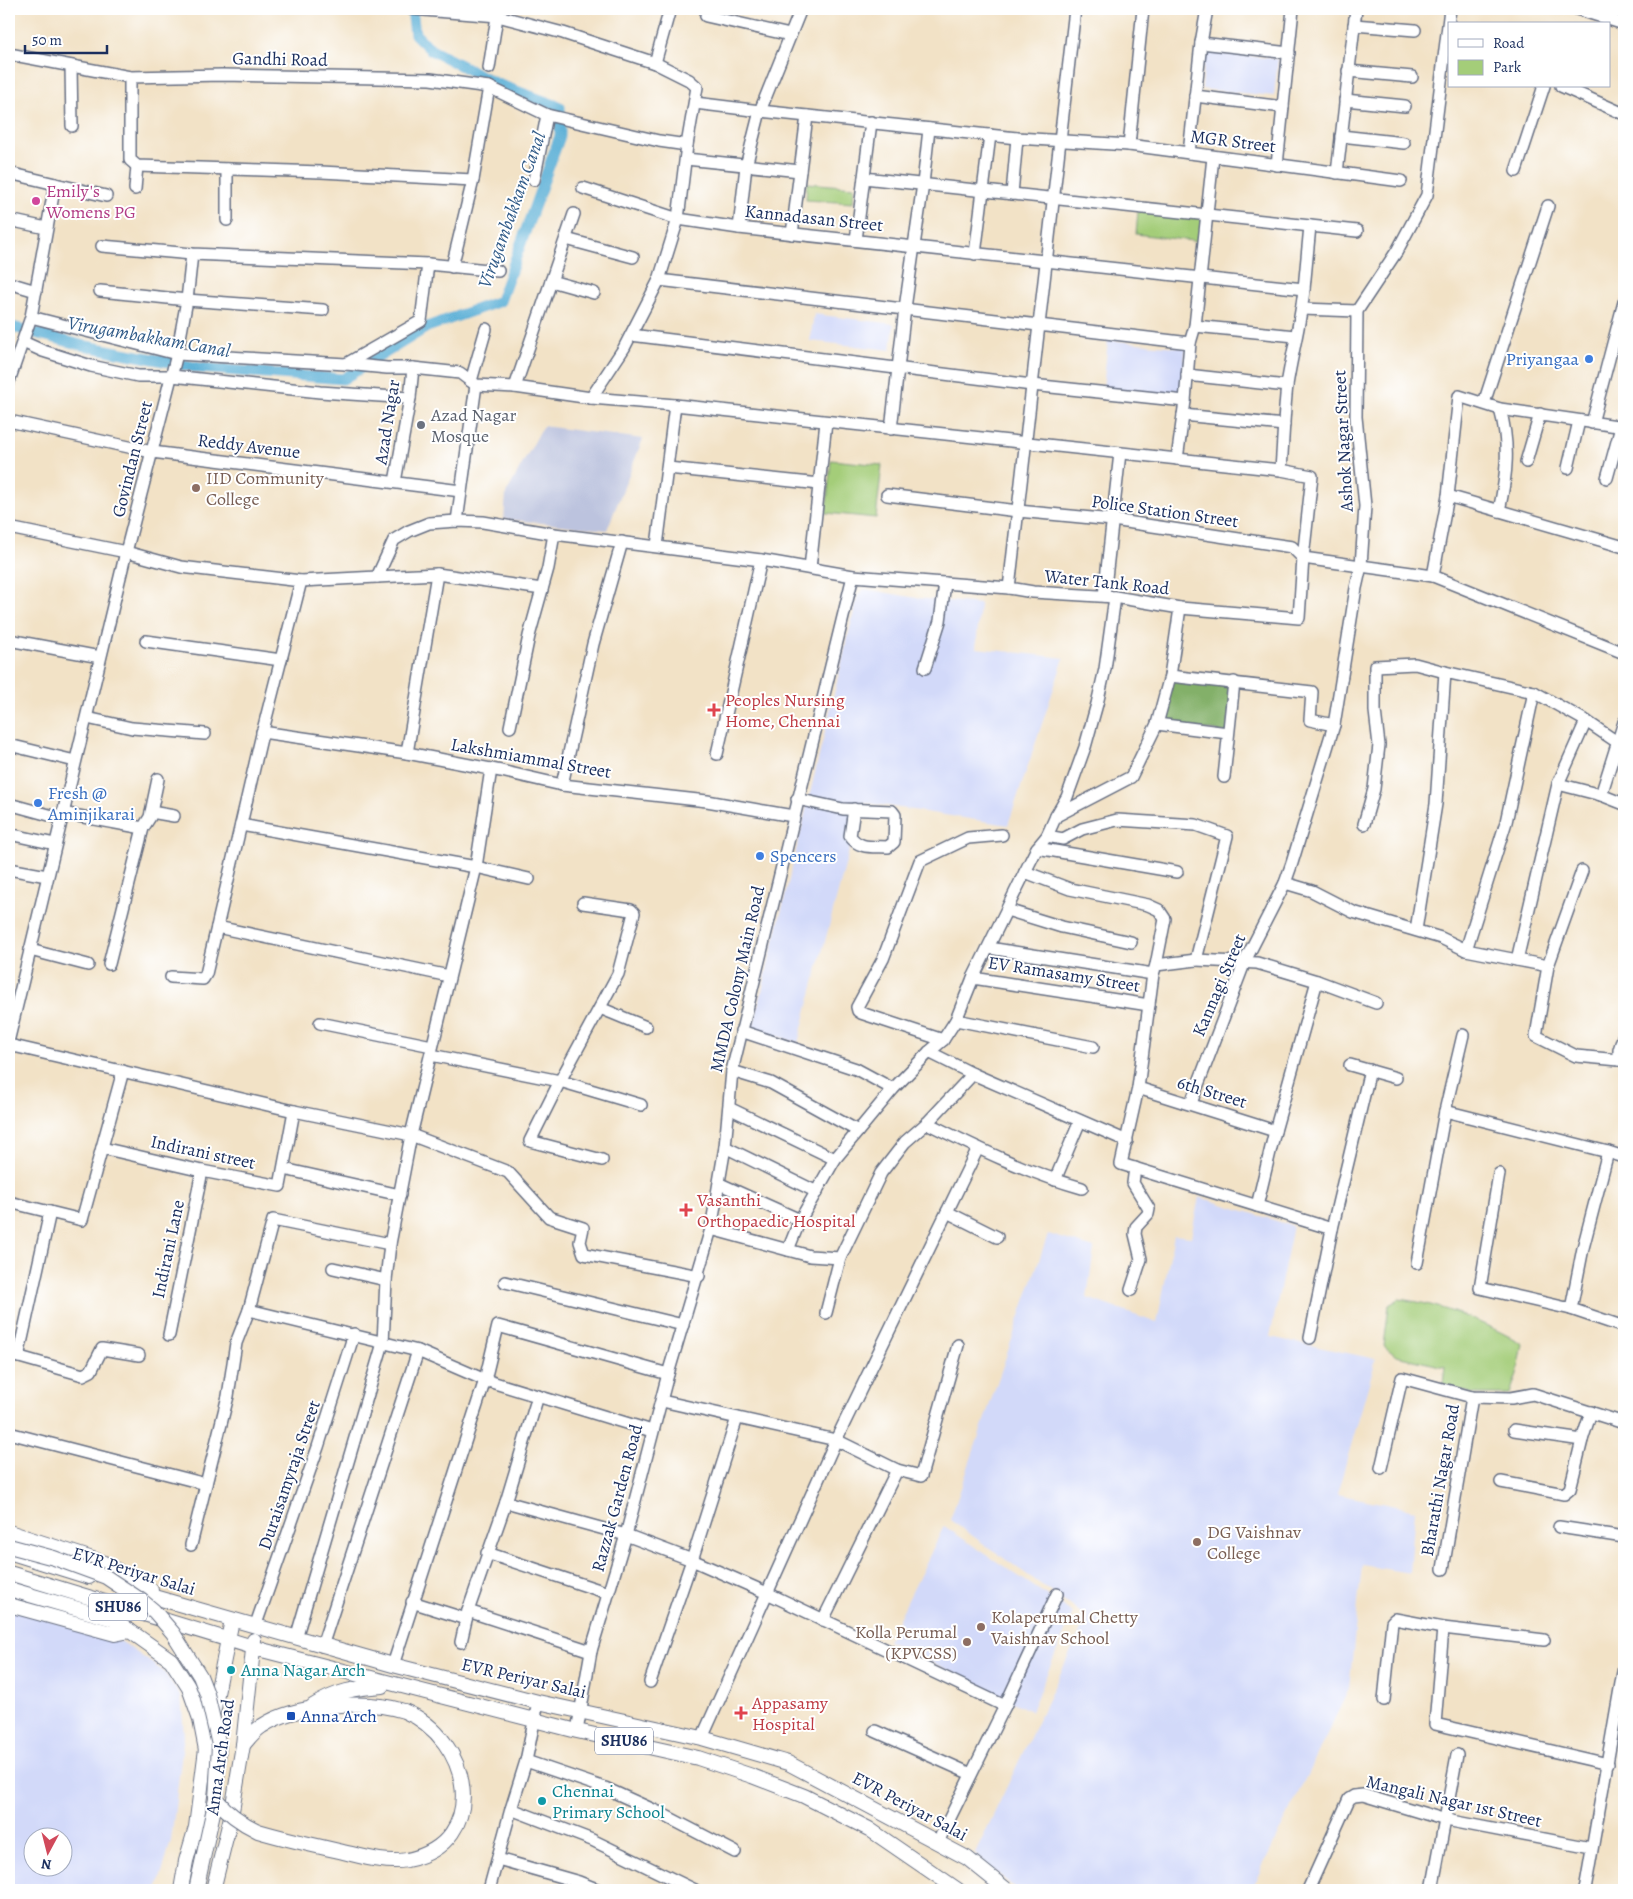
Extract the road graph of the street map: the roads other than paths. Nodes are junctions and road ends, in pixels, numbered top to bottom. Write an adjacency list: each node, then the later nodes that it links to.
1 (411, 9): 11 (street)
2 (670, 9): 22 (street)
3 (801, 9): 18 (street)
4 (1075, 9): 46 (street)
5 (1143, 9): 49 (street)
6 (1207, 9): 19 (street)
7 (1293, 9): 20 (street)
8 (1356, 9): 15 (street)
9 (1450, 9): 13 (street)
10 (1577, 9): 14 (street)
11 (498, 12): 22 (street); 24 (street)
12 (706, 16): 18 (street)
13 (1448, 22)
14 (1624, 24)
15 (1354, 25): 17 (street); 25 (street)
16 (1448, 25): 108 (street)
17 (1415, 30)
18 (790, 35): 36 (street)
19 (1201, 43): 20 (street); 31 (street)
20 (1289, 53): 35 (street)
21 (9, 54): 23 (street, Gandhi Road)
22 (655, 63): 33 (street)
23 (71, 66): 26 (street, Gandhi Road); 41 (street)
24 (489, 68)
25 (1348, 71): 27 (street); 32 (street)
26 (130, 77): 28 (street, Gandhi Road); 54 (street)
27 (1412, 77)
28 (489, 87): 38 (street, Gandhi Road); 62 (street)
29 (1543, 88): 58 (street)
30 (1565, 88): 37 (street)
31 (1195, 96): 35 (street); 50 (street)
32 (1345, 100): 34 (street); 44 (street)
33 (695, 103): 36 (street, MGR Street); 48 (street)
34 (1405, 106)
35 (1283, 107): 53 (street)
36 (760, 111): 39 (street, MGR Street); 55 (street)
37 (1624, 114)
38 (547, 115): 48 (street, Gandhi Road); 63 (street)
39 (807, 116): 40 (street, MGR Street); 57 (street)
40 (871, 122): 42 (street, MGR Street); 61 (street)
41 (72, 126)
42 (929, 129): 43 (street, MGR Street); 66 (street)
43 (990, 135): 45 (street, MGR Street); 69 (street)
44 (1341, 136): 47 (street); 60 (street)
45 (1017, 138): 46 (street, MGR Street); 70 (street)
46 (1060, 141): 49 (street, MGR Street); 72 (street)
47 (1404, 143)
48 (687, 145): 52 (street)
49 (1129, 146): 50 (street, MGR Street)
50 (1189, 153): 51 (street, MGR Street)
51 (1213, 157): 53 (street, MGR Street); 75 (street)
52 (686, 159): 55 (street); 76 (street)
53 (1277, 165): 60 (street, MGR Street)
54 (137, 166): 56 (street); 68 (street)
55 (746, 166): 57 (street); 81 (street)
56 (228, 169): 62 (street); 78 (street)
57 (800, 171): 83 (street)
58 (1516, 171)
59 (9, 173): 65 (street)
60 (1337, 173): 64 (street, MGR Street)
61 (864, 178): 66 (street); 85 (street)
62 (473, 180): 93 (street)
63 (534, 180)
64 (1401, 181)
65 (55, 184): 71 (street); 80 (street)
66 (923, 184): 69 (street); 87 (street)
67 (583, 188): 76 (street, Kannadasan Street)
68 (135, 190)
69 (982, 191): 70 (street); 89 (street)
70 (1012, 194): 72 (street)
71 (106, 196)
72 (1053, 199): 75 (street); 91 (street)
73 (1548, 206): 131 (street)
74 (574, 214): 84 (street)
75 (1207, 215): 79 (street); 95 (street)
76 (678, 219): 81 (street, Kannadasan Street); 96 (street)
77 (9, 220): 80 (street)
78 (227, 220)
79 (1310, 226): 82 (street); 99 (street)
80 (46, 228): 100 (street)
81 (739, 228): 83 (street, Kannadasan Street)
82 (1357, 231)
83 (792, 234): 85 (street, Kannadasan Street)
84 (566, 239): 90 (street); 97 (street)
85 (856, 240): 87 (street, Kannadasan Street)
86 (102, 246): 88 (street)
87 (915, 246): 89 (street, Kannadasan Street); 105 (street)
88 (192, 254): 92 (street); 103 (street, Govindan Street)
89 (975, 254): 91 (street, Kannadasan Street)
90 (633, 257)
91 (1046, 261): 95 (street, Kannadasan Street); 110 (street)
92 (428, 264): 93 (street); 118 (street)
93 (452, 267): 94 (street)
94 (498, 271)
95 (1199, 278): 99 (street, Kannadasan Street); 111 (street)
96 (659, 280): 105 (street); 113 (street)
97 (552, 281): 102 (street); 127 (street)
98 (9, 283): 100 (street)
99 (1304, 290): 106 (street)
100 (36, 291): 109 (street)
101 (100, 291): 103 (street)
102 (594, 293)
103 (187, 300): 107 (street); 117 (street, Govindan Street)
104 (1624, 302): 139 (street)
105 (905, 308): 110 (street); 120 (street)
106 (1302, 309): 108 (street); 114 (street)
107 (323, 310)
108 (1357, 312): 169 (street, Ashok Nagar Street)
109 (31, 317): 115 (street); 117 (street)
110 (1038, 324): 116 (street); 125 (street)
111 (1195, 326): 114 (street); 116 (street)
112 (486, 329): 124 (street)
113 (631, 335): 120 (street); 129 (street)
114 (1295, 336): 126 (street)
115 (22, 342): 122 (street); 123 (street)
116 (1190, 343): 121 (street)
117 (177, 354): 118 (street); 122 (street, Govindan Street)
118 (346, 364): 119 (street)
119 (413, 368): 124 (street); 128 (street, Azad Nagar)
120 (898, 368): 125 (street); 142 (street)
121 (1187, 375): 126 (street); 130 (street)
122 (172, 376): 128 (street); 144 (street, Govindan Street)
123 (9, 381)
124 (474, 383): 127 (street); 154 (street)
125 (1032, 385): 130 (street); 143 (street)
126 (1287, 386): 140 (street)
127 (515, 388): 129 (street)
128 (410, 398): 152 (street, Azad Nagar)
129 (591, 398): 132 (street)
130 (1185, 401): 135 (street)
131 (1484, 403): 133 (street); 156 (street)
132 (676, 405): 138 (street); 148 (street)
133 (1500, 409): 134 (street); 158 (street)
134 (1540, 414): 137 (street); 147 (street)
135 (1183, 415): 140 (street); 146 (street)
136 (9, 420): 144 (street, Reddy Avenue)
137 (1579, 421): 139 (street); 149 (street)
138 (826, 422): 142 (street); 153 (street)
139 (1592, 423): 141 (street)
140 (1284, 425): 150 (street)
141 (1622, 427): 151 (street)
142 (891, 429): 143 (street)
143 (1026, 444): 145 (street); 157 (street)
144 (152, 452): 152 (street, Reddy Avenue); 166 (street, Govindan Street)
145 (1120, 453): 146 (street); 159 (street)
146 (1177, 459): 150 (street)
147 (1526, 462)
148 (668, 468): 153 (street); 164 (street)
149 (1568, 468)
150 (1281, 470): 167 (street)
151 (1607, 478)
152 (395, 482): 154 (street, Reddy Avenue)
153 (820, 484): 170 (street)
154 (461, 491): 160 (street)
155 (888, 495): 157 (street, Police Station Street)
156 (1448, 496): 158 (street); 173 (street)
157 (1018, 511): 159 (street, Police Station Street); 178 (street)
158 (1499, 511): 165 (street)
159 (1113, 520): 167 (street, Police Station Street); 179 (street)
160 (457, 521): 162 (street, Water Tank Road); 174 (street, Water Tank Road)
161 (9, 528): 166 (street)
162 (554, 534): 163 (street, Water Tank Road); 177 (street)
163 (622, 542): 164 (street, Water Tank Road); 209 (street)
164 (657, 546): 168 (street, Water Tank Road)
165 (1624, 547)
166 (126, 552): 175 (street); 184 (street, Govindan Street)
167 (1302, 558): 169 (street); 180 (street, Water Tank Road)
168 (760, 560): 170 (street, Water Tank Road); 203 (street)
169 (1362, 566): 173 (street); 195 (street, Ashok Nagar Street)
170 (810, 568): 172 (street, Water Tank Road)
171 (437, 574): 174 (street); 177 (street); 202 (street)
172 (853, 576): 176 (street, Water Tank Road); 211 (street, MMDA Colony Main Road)
173 (1433, 576): 183 (street)
174 (377, 577): 175 (street)
175 (301, 581): 185 (street)
176 (945, 583): 178 (street, Water Tank Road); 186 (street)
177 (542, 588): 196 (street)
178 (1009, 588): 179 (street, Water Tank Road)
179 (1109, 597): 180 (street, Water Tank Road); 219 (street)
180 (1180, 608): 188 (street)
181 (9, 640): 184 (street)
182 (146, 641): 185 (street)
183 (1624, 653)
184 (100, 657): 191 (street, Govindan Street)
185 (281, 660): 197 (street)
186 (925, 668)
187 (1446, 672): 190 (street); 220 (street); 239 (street)
188 (1170, 676): 189 (street); 194 (street)
189 (1234, 682): 195 (street); 198 (street)
190 (1534, 692): 192 (street); 243 (street)
191 (86, 718): 199 (street); 204 (street, Govindan Street)
192 (1586, 721): 200 (street); 208 (street)
193 (1624, 722): 200 (street)
194 (1157, 724): 198 (street); 219 (street)
195 (1334, 725): 235 (street, Ashok Nagar Street)
196 (510, 727)
197 (262, 732): 202 (street, Lakshmiammal Street); 221 (street)
198 (1228, 733): 206 (street)
199 (206, 734)
200 (1617, 742): 210 (street)
201 (9, 745): 204 (street)
202 (407, 753): 205 (street, Lakshmiammal Street)
203 (717, 754)
204 (75, 761): 216 (street, Govindan Street)
205 (491, 769): 209 (street, Lakshmiammal Street); 228 (street)
206 (1224, 777)
207 (158, 779): 215 (street)
208 (1558, 784): 210 (street); 245 (street)
209 (562, 785): 218 (street, Lakshmiammal Street)
210 (1601, 795): 213 (street)
211 (798, 800): 214 (street); 218 (street, MMDA Colony Main Road)
212 (9, 804): 216 (street)
213 (1624, 804)
214 (854, 809): 214 (street)
215 (151, 812): 217 (street); 222 (street)
216 (61, 816): 222 (street); 226 (street, Govindan Street)
217 (174, 816)
218 (793, 816): 262 (street, MMDA Colony Main Road)
219 (1056, 816): 225 (street)
220 (1364, 824)
221 (241, 825): 228 (street); 238 (street)
222 (143, 828): 247 (street)
223 (9, 834): 226 (street)
224 (1002, 835): 266 (street)
225 (1047, 836): 227 (street); 244 (street)
226 (55, 844): 233 (street, Govindan Street)
227 (1037, 848): 231 (street); 232 (street)
228 (476, 867): 234 (street); 252 (street)
229 (9, 869): 233 (street)
230 (1582, 871): 249 (street)
231 (1025, 872): 237 (street); 250 (street)
232 (1177, 872)
233 (47, 876): 242 (street, Govindan Street)
234 (529, 879)
235 (1285, 883): 239 (street); 246 (street, Kannagi Street)
236 (583, 903): 257 (street)
237 (1007, 910): 240 (street); 241 (street)
238 (217, 928): 251 (street); 252 (street)
239 (1416, 930): 243 (street)
240 (1131, 942)
241 (989, 948): 250 (street); 253 (street)
242 (30, 950): 248 (street); 259 (street, Govindan Street)
243 (1466, 950): 245 (street)
244 (1196, 960): 246 (street); 250 (street)
245 (1517, 960): 249 (street)
246 (1245, 961): 254 (street); 281 (street, Kannagi Street)
247 (109, 964)
248 (88, 965)
249 (1548, 966): 271 (street)
250 (1154, 969): 256 (street)
251 (171, 976)
252 (450, 976): 269 (street)
253 (973, 978): 256 (street, EV Ramasamy Street); 258 (street)
254 (1317, 981): 255 (street); 288 (street)
255 (1376, 1003)
256 (1149, 1005): 279 (street)
257 (600, 1008): 261 (street); 278 (street)
258 (956, 1020): 266 (street); 268 (street)
259 (10, 1021): 265 (street, Govindan Street)
260 (320, 1023): 269 (street)
261 (646, 1027)
262 (742, 1031): 275 (street, MMDA Colony Main Road); 280 (street)
263 (1624, 1034): 271 (street)
264 (1463, 1035): 285 (street)
265 (9, 1038)
266 (943, 1040): 270 (street)
267 (9, 1045): 274 (street)
268 (1093, 1047)
269 (432, 1050): 278 (street); 290 (street)
270 (929, 1052): 276 (street); 280 (street)
271 (1622, 1060)
272 (1350, 1065): 273 (street)
273 (1370, 1070): 277 (street); 314 (street)
274 (123, 1071): 284 (street); 293 (street)
275 (732, 1071): 283 (street, MMDA Colony Main Road); 289 (street)
276 (973, 1074): 286 (street); 287 (street)
277 (1396, 1078)
278 (560, 1081): 282 (street); 298 (street)
279 (1138, 1088): 281 (street, 6th Street); 291 (street)
280 (893, 1089): 289 (street)
281 (1190, 1103): 288 (street, 6th Street)
282 (642, 1105)
283 (729, 1108): 292 (street, MMDA Colony Main Road); 297 (street)
284 (294, 1110): 290 (street); 300 (street, Indirani street)
285 (1445, 1111): 295 (street); 319 (street)
286 (1080, 1120): 291 (street); 303 (street)
287 (927, 1123): 294 (street); 318 (street)
288 (1275, 1130): 309 (street)
289 (858, 1131): 297 (street)
290 (412, 1135): 307 (street); 321 (street)
291 (1127, 1141): 299 (street)
292 (725, 1147): 304 (street, MMDA Colony Main Road); 306 (street)
293 (102, 1148): 301 (street, Indirani street); 310 (street)
294 (978, 1148): 303 (street); 311 (street)
295 (1608, 1152): 296 (street); 326 (street)
296 (1624, 1157)
297 (835, 1158): 306 (street)
298 (602, 1160)
299 (1135, 1168): 309 (street); 324 (street)
300 (284, 1169): 301 (street, Indirani street); 307 (street)
301 (202, 1171): 331 (street, Indirani Lane)
302 (1499, 1174): 326 (street)
303 (1055, 1180): 305 (street)
304 (720, 1184): 312 (street); 313 (street, MMDA Colony Main Road)
305 (1082, 1188)
306 (817, 1192): 312 (street)
307 (400, 1195): 316 (street)
308 (9, 1202): 310 (street)
309 (1257, 1206): 314 (street)
310 (50, 1212): 337 (street)
311 (947, 1212): 315 (street); 349 (street)
312 (800, 1220): 317 (street)
313 (711, 1229): 317 (street); 321 (street, MMDA Colony Main Road)
314 (1332, 1229): 332 (street)
315 (997, 1237)
316 (390, 1244): 322 (street); 325 (street)
317 (788, 1250): 318 (street)
318 (840, 1258): 327 (street)
319 (1417, 1263)
320 (332, 1268): 322 (street)
321 (699, 1276): 328 (street, Razzak Garden Road)
322 (386, 1280): 333 (street)
323 (505, 1282): 328 (street)
324 (1131, 1290)
325 (249, 1310): 330 (street); 354 (street)
326 (1572, 1310): 329 (street)
327 (826, 1313)
328 (683, 1325): 338 (street, Razzak Garden Road)
329 (1624, 1327)
330 (354, 1334): 333 (street); 379 (street, Duraisamyraja Street)
331 (169, 1335)
332 (1310, 1338)
333 (383, 1344): 335 (street); 382 (street)
334 (958, 1345): 352 (street)
335 (418, 1351): 339 (street); 386 (street)
336 (139, 1355): 337 (street)
337 (14, 1356)
338 (668, 1374): 339 (street); 342 (street, Razzak Garden Road)
339 (485, 1380): 340 (street); 371 (street)
340 (538, 1396): 347 (street); 355 (street)
341 (1472, 1397): 343 (street); 351 (street); 365 (street, Bharathi Nagar Road)
342 (662, 1401): 344 (street); 347 (street, Razzak Garden Road)
343 (1590, 1412): 345 (street); 350 (street)
344 (737, 1418): 349 (street); 364 (street)
345 (1624, 1424)
346 (1514, 1430): 350 (street)
347 (652, 1431): 358 (street, Razzak Garden Road)
348 (9, 1433): 354 (street)
349 (836, 1440): 352 (street); 369 (street)
350 (1582, 1440): 353 (street)
351 (1381, 1468)
352 (897, 1470): 378 (street)
353 (1501, 1482)
354 (206, 1484): 360 (street)
355 (506, 1502): 358 (street); 363 (street)
356 (1559, 1527): 359 (street)
357 (9, 1532): 372 (main road)
358 (626, 1535): 364 (street); 368 (street, Razzak Garden Road)
359 (1624, 1537)
360 (191, 1545)
361 (9, 1546): 410 (main road, bridge)
362 (9, 1552): 372 (main road, EVR Periyar Salai / SHU86)
363 (487, 1553): 368 (street); 375 (street)
364 (692, 1560): 369 (street); 391 (street)
365 (1443, 1568)
366 (9, 1573): 374 (main road, EVR Periyar Salai / SHU86)
367 (9, 1589): 376 (main road)
368 (608, 1593): 388 (street, Razzak Garden Road)
369 (767, 1593): 378 (street); 401 (street)
370 (1057, 1594): 395 (street)
371 (412, 1602): 375 (street); 389 (street)
372 (174, 1604): 377 (main road, EVR Periyar Salai / SHU86)
373 (9, 1605): 381 (main road)
374 (135, 1612): 376 (main road); 383 (main road, EVR Periyar Salai / SHU86)
375 (467, 1615): 385 (street); 388 (street)
376 (113, 1619): 381 (main road, Anna Arch Road)
377 (232, 1620): 379 (main road, EVR Periyar Salai / SHU86); 383 (main road, Anna Arch Road)
378 (823, 1620): 395 (street)
379 (255, 1627): 382 (main road, EVR Periyar Salai / SHU86); 387 (main road, Anna Arch Road)
380 (1443, 1628): 384 (street); 393 (street); 406 (street)
381 (130, 1630): 403 (main road, Anna Arch Road)
382 (296, 1638): 386 (main road, EVR Periyar Salai / SHU86)
383 (228, 1640): 387 (main road, EVR Periyar Salai / SHU86); 403 (main road, Anna Arch Road)
384 (1544, 1640)
385 (461, 1642)
386 (322, 1646): 389 (main road, EVR Periyar Salai / SHU86)
387 (253, 1648): 392 (main road, EVR Periyar Salai / SHU86); 402 (main road, Anna Arch Road)
388 (591, 1651): 397 (street, Razzak Garden Road)
389 (393, 1665): 394 (main road, EVR Periyar Salai / SHU86)
390 (1624, 1666): 406 (street)
391 (650, 1682)
392 (396, 1685): 396 (main road); 398 (main road, EVR Periyar Salai / SHU86)
393 (1384, 1700)
394 (538, 1702): 397 (main road, EVR Periyar Salai / SHU86); 398 (street)
395 (1005, 1706): 407 (street)
396 (308, 1709): 402 (main road); 410 (main road, bridge)
397 (580, 1710): 400 (street, Razzak Garden Road); 401 (main road, EVR Periyar Salai / SHU86)
398 (536, 1720): 400 (main road, EVR Periyar Salai / SHU86); 405 (street)
399 (874, 1730): 407 (street)
400 (577, 1731): 425 (main road, EVR Periyar Salai / SHU86)
401 (702, 1738): 415 (main road, EVR Periyar Salai / SHU86)
402 (243, 1745): 409 (main road, Anna Arch Road)
403 (206, 1750): 408 (main road, Anna Arch Road)
404 (1457, 1755): 412 (street)
405 (526, 1761): 411 (street); 417 (street)
406 (1608, 1764): 416 (street)
407 (972, 1774): 415 (street)
408 (201, 1787): 409 (main road); 413 (main road, Anna Arch Road)
409 (235, 1792): 414 (main road, Anna Arch Road)
410 (216, 1799): 420 (main road, bridge)
411 (511, 1809): 418 (street); 424 (street)
412 (1446, 1820): 416 (street, Mangali Nagar 1st Street); 427 (street, Mangali Nagar 1st Street); 428 (street)
413 (196, 1827): 414 (main road); 419 (main road, Anna Arch Road)
414 (227, 1834): 421 (main road, Anna Arch Road)
415 (938, 1842): 426 (main road, EVR Periyar Salai / SHU86)
416 (1591, 1848): 429 (street)
417 (735, 1852)
418 (498, 1859): 422 (street); 423 (street)
419 (181, 1890)
420 (196, 1890)
421 (213, 1890)
422 (489, 1890)
423 (599, 1890)
424 (695, 1890)
425 (958, 1890)
426 (1007, 1890)
427 (1308, 1890)
428 (1432, 1890)
429 (1585, 1890)

